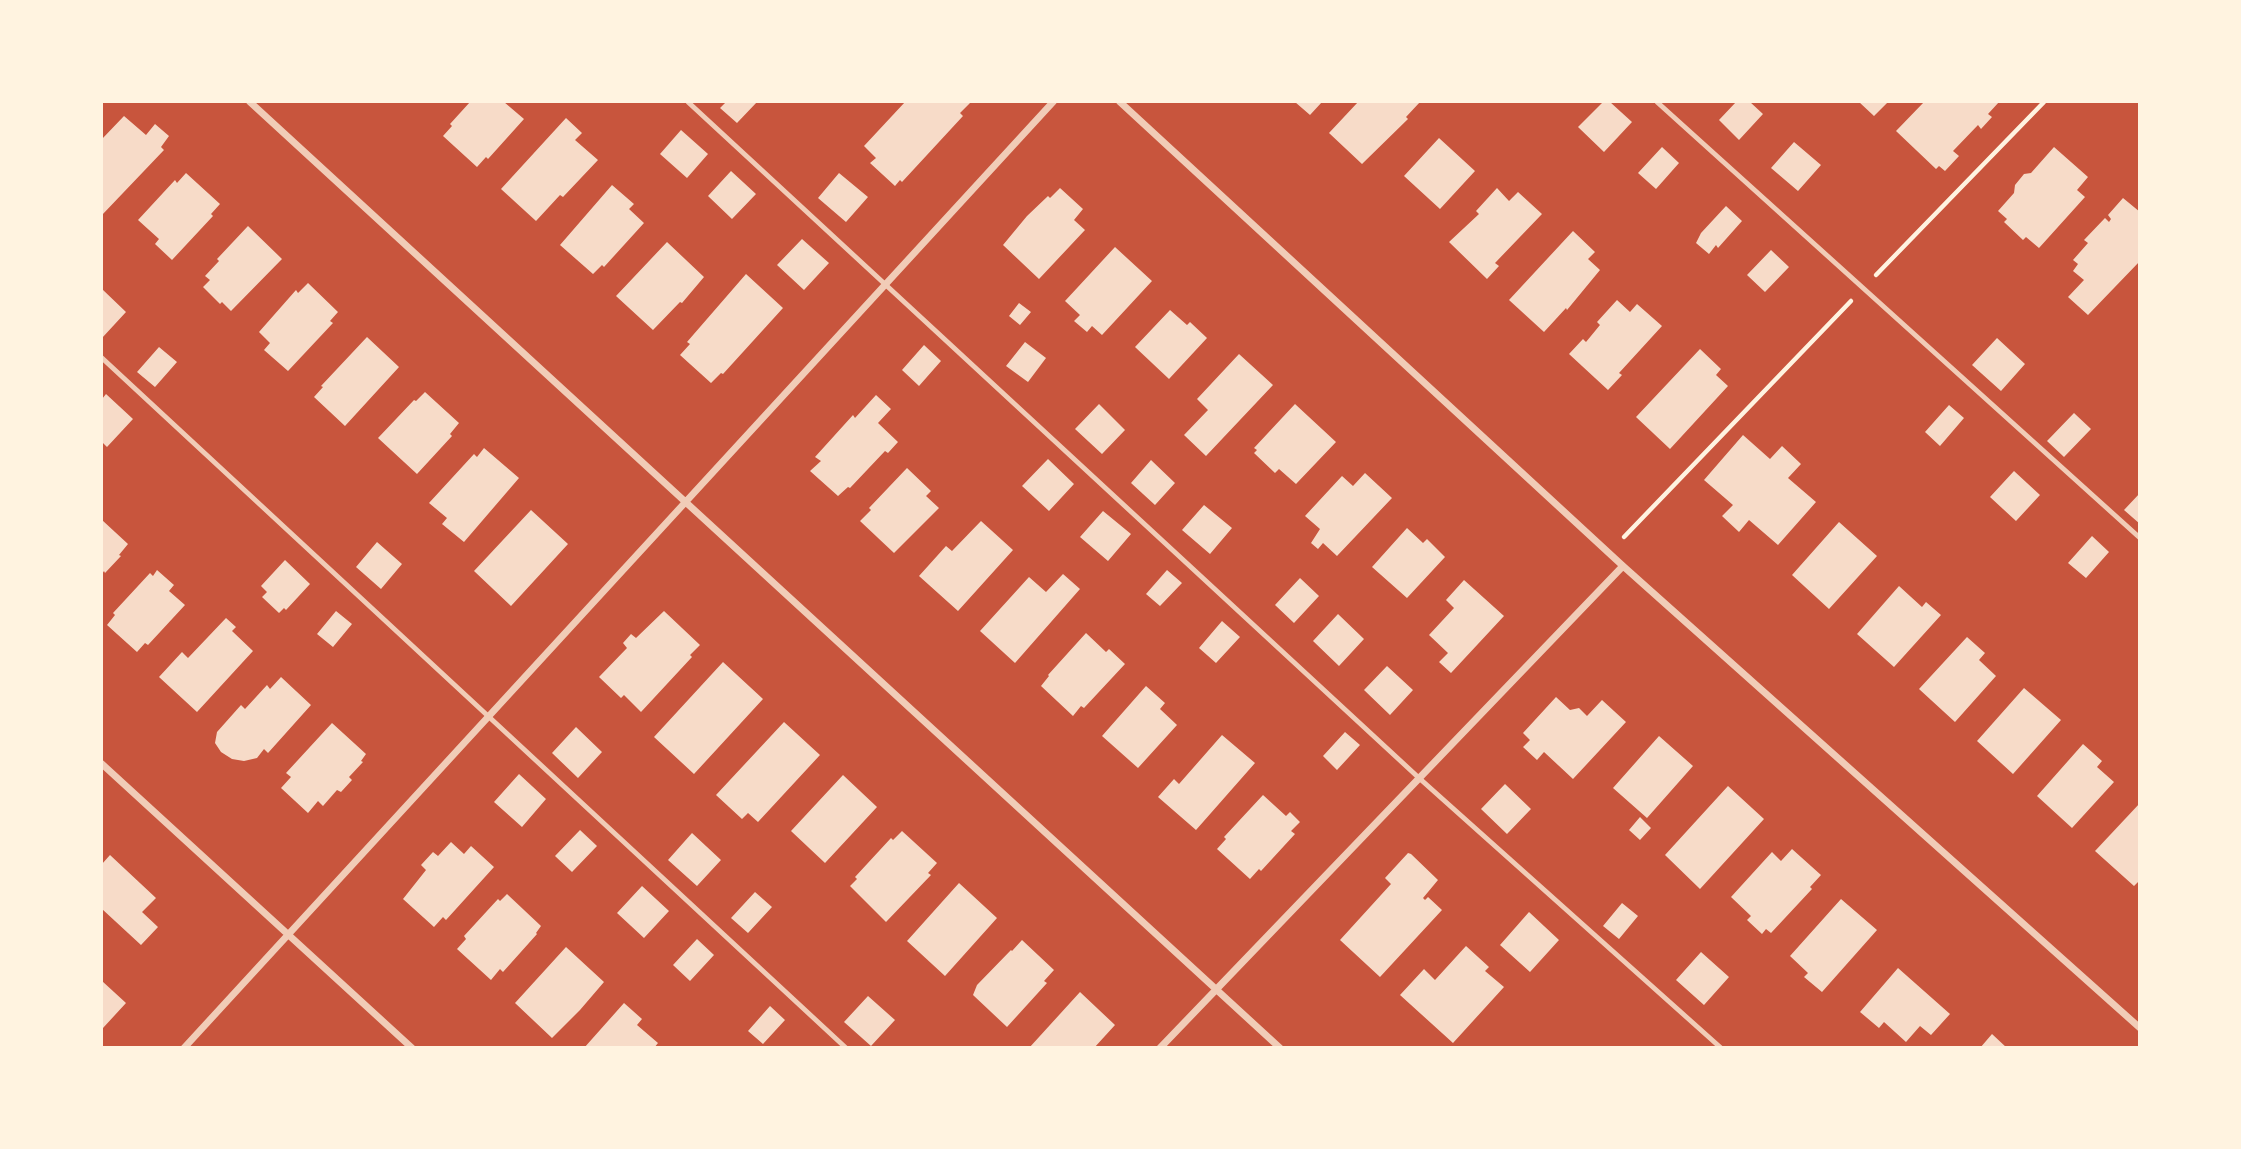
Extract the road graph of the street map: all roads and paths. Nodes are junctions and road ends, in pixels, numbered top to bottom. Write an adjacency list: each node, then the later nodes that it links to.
1 (250, 102): 10 (street)
2 (688, 102): 7 (lane)
3 (1053, 102): 7 (street)
4 (1120, 102): 12 (street)
5 (1657, 102): 8 (lane)
6 (2043, 102): 8 (path)
7 (884, 284): 10 (street); 16 (lane)
8 (1863, 288): 11 (lane); 12 (path)
9 (102, 358): 14 (lane)
10 (685, 501): 14 (street); 18 (street)
11 (2140, 538)
12 (1609, 553): 13 (street)
13 (1623, 566): 16 (street); 19 (street)
14 (488, 716): 17 (street); 22 (lane)
15 (102, 764): 17 (street)
16 (1419, 778): 18 (street); 25 (lane)
17 (288, 934): 20 (street); 21 (street)
18 (1216, 989): 23 (street); 24 (street)
19 (2140, 1028)
20 (184, 1048)
21 (412, 1048)
22 (846, 1048)
23 (1160, 1048)
24 (1280, 1048)
25 (1721, 1048)

